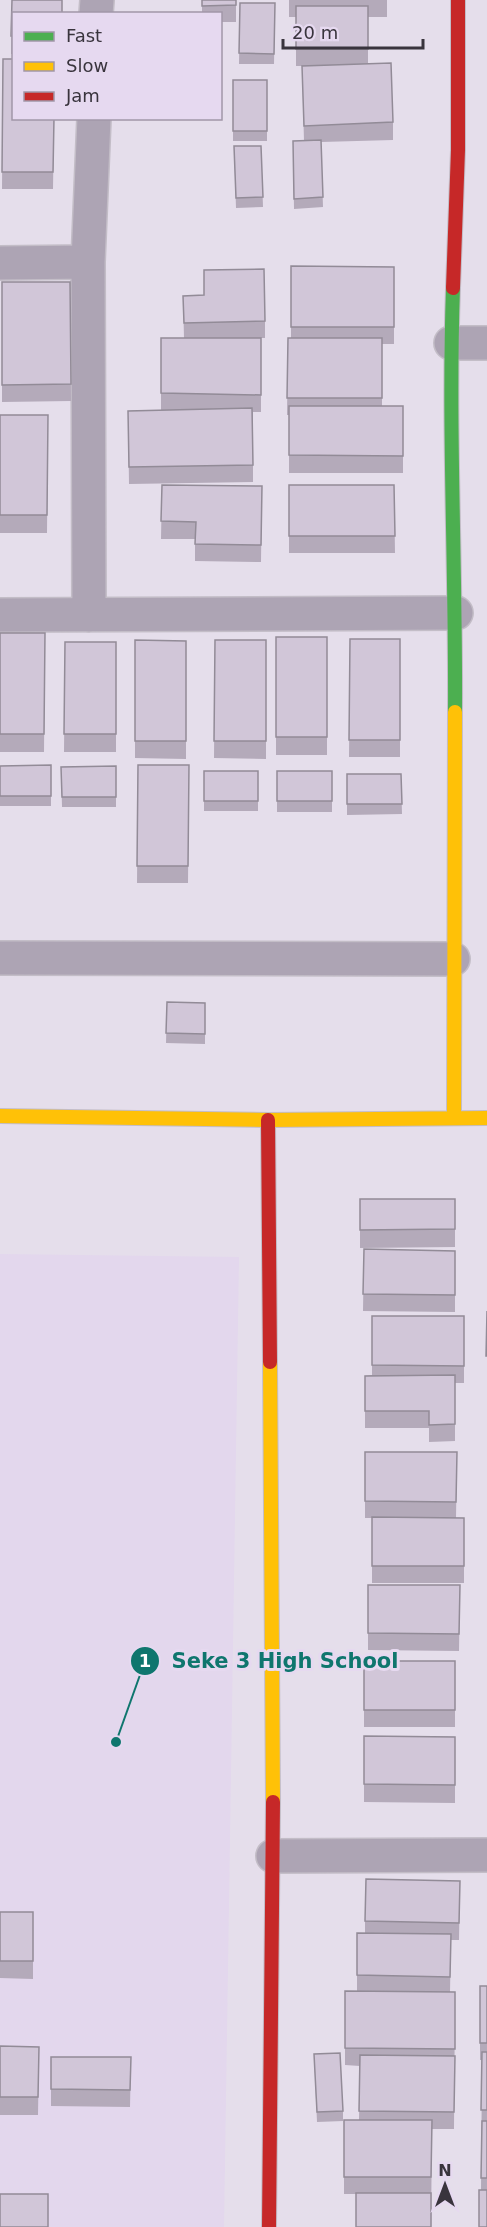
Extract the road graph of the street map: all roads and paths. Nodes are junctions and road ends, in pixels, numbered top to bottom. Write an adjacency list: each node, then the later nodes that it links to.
1 (458, 0): 5 (street)
2 (94, 120): 4 (street)
3 (0, 262): 4 (street)
4 (88, 262): 9 (street)
5 (451, 343): 6 (street); 7 (street)
6 (487, 343)
7 (456, 613): 9 (street); 11 (street)
8 (0, 615): 9 (street)
9 (89, 615)
10 (0, 958): 11 (street)
11 (453, 959): 13 (street)
12 (0, 1116): 15 (street)
13 (454, 1118): 14 (street); 15 (street)
14 (487, 1118)
15 (268, 1120): 17 (street)
16 (487, 1855): 17 (street)
17 (273, 1856): 18 (street)
18 (269, 2227)

